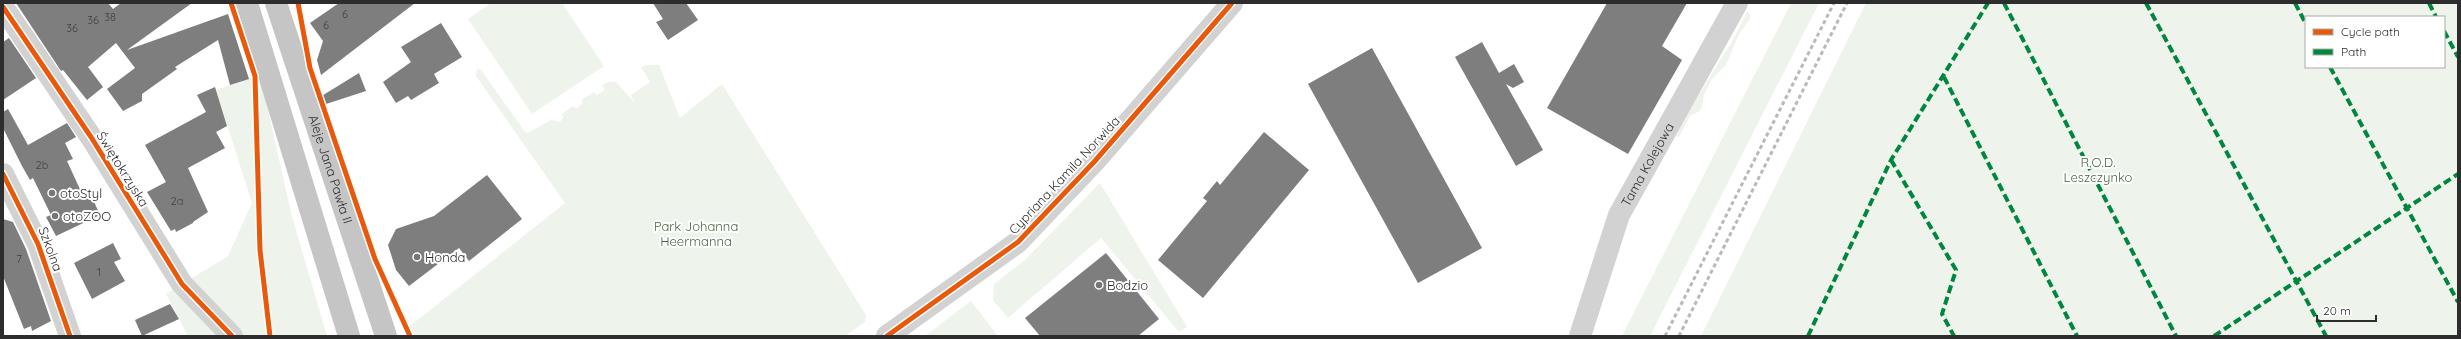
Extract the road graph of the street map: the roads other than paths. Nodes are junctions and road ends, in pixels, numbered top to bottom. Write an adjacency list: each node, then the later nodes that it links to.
1 (248, 3): 10 (main road)
2 (276, 3): 11 (main road, Aleje Jana Pawła II)
3 (1232, 3): 8 (street, Cypriana Kamila Norwida)
4 (1737, 3): 12 (street, Tama Kolejowa)
5 (3, 7): 9 (street, Świętokrzyska)
6 (6, 188): 7 (street, Szkolna)
7 (69, 335)
8 (890, 335)
9 (232, 336)
10 (348, 336)
11 (386, 336)
12 (1580, 336)

